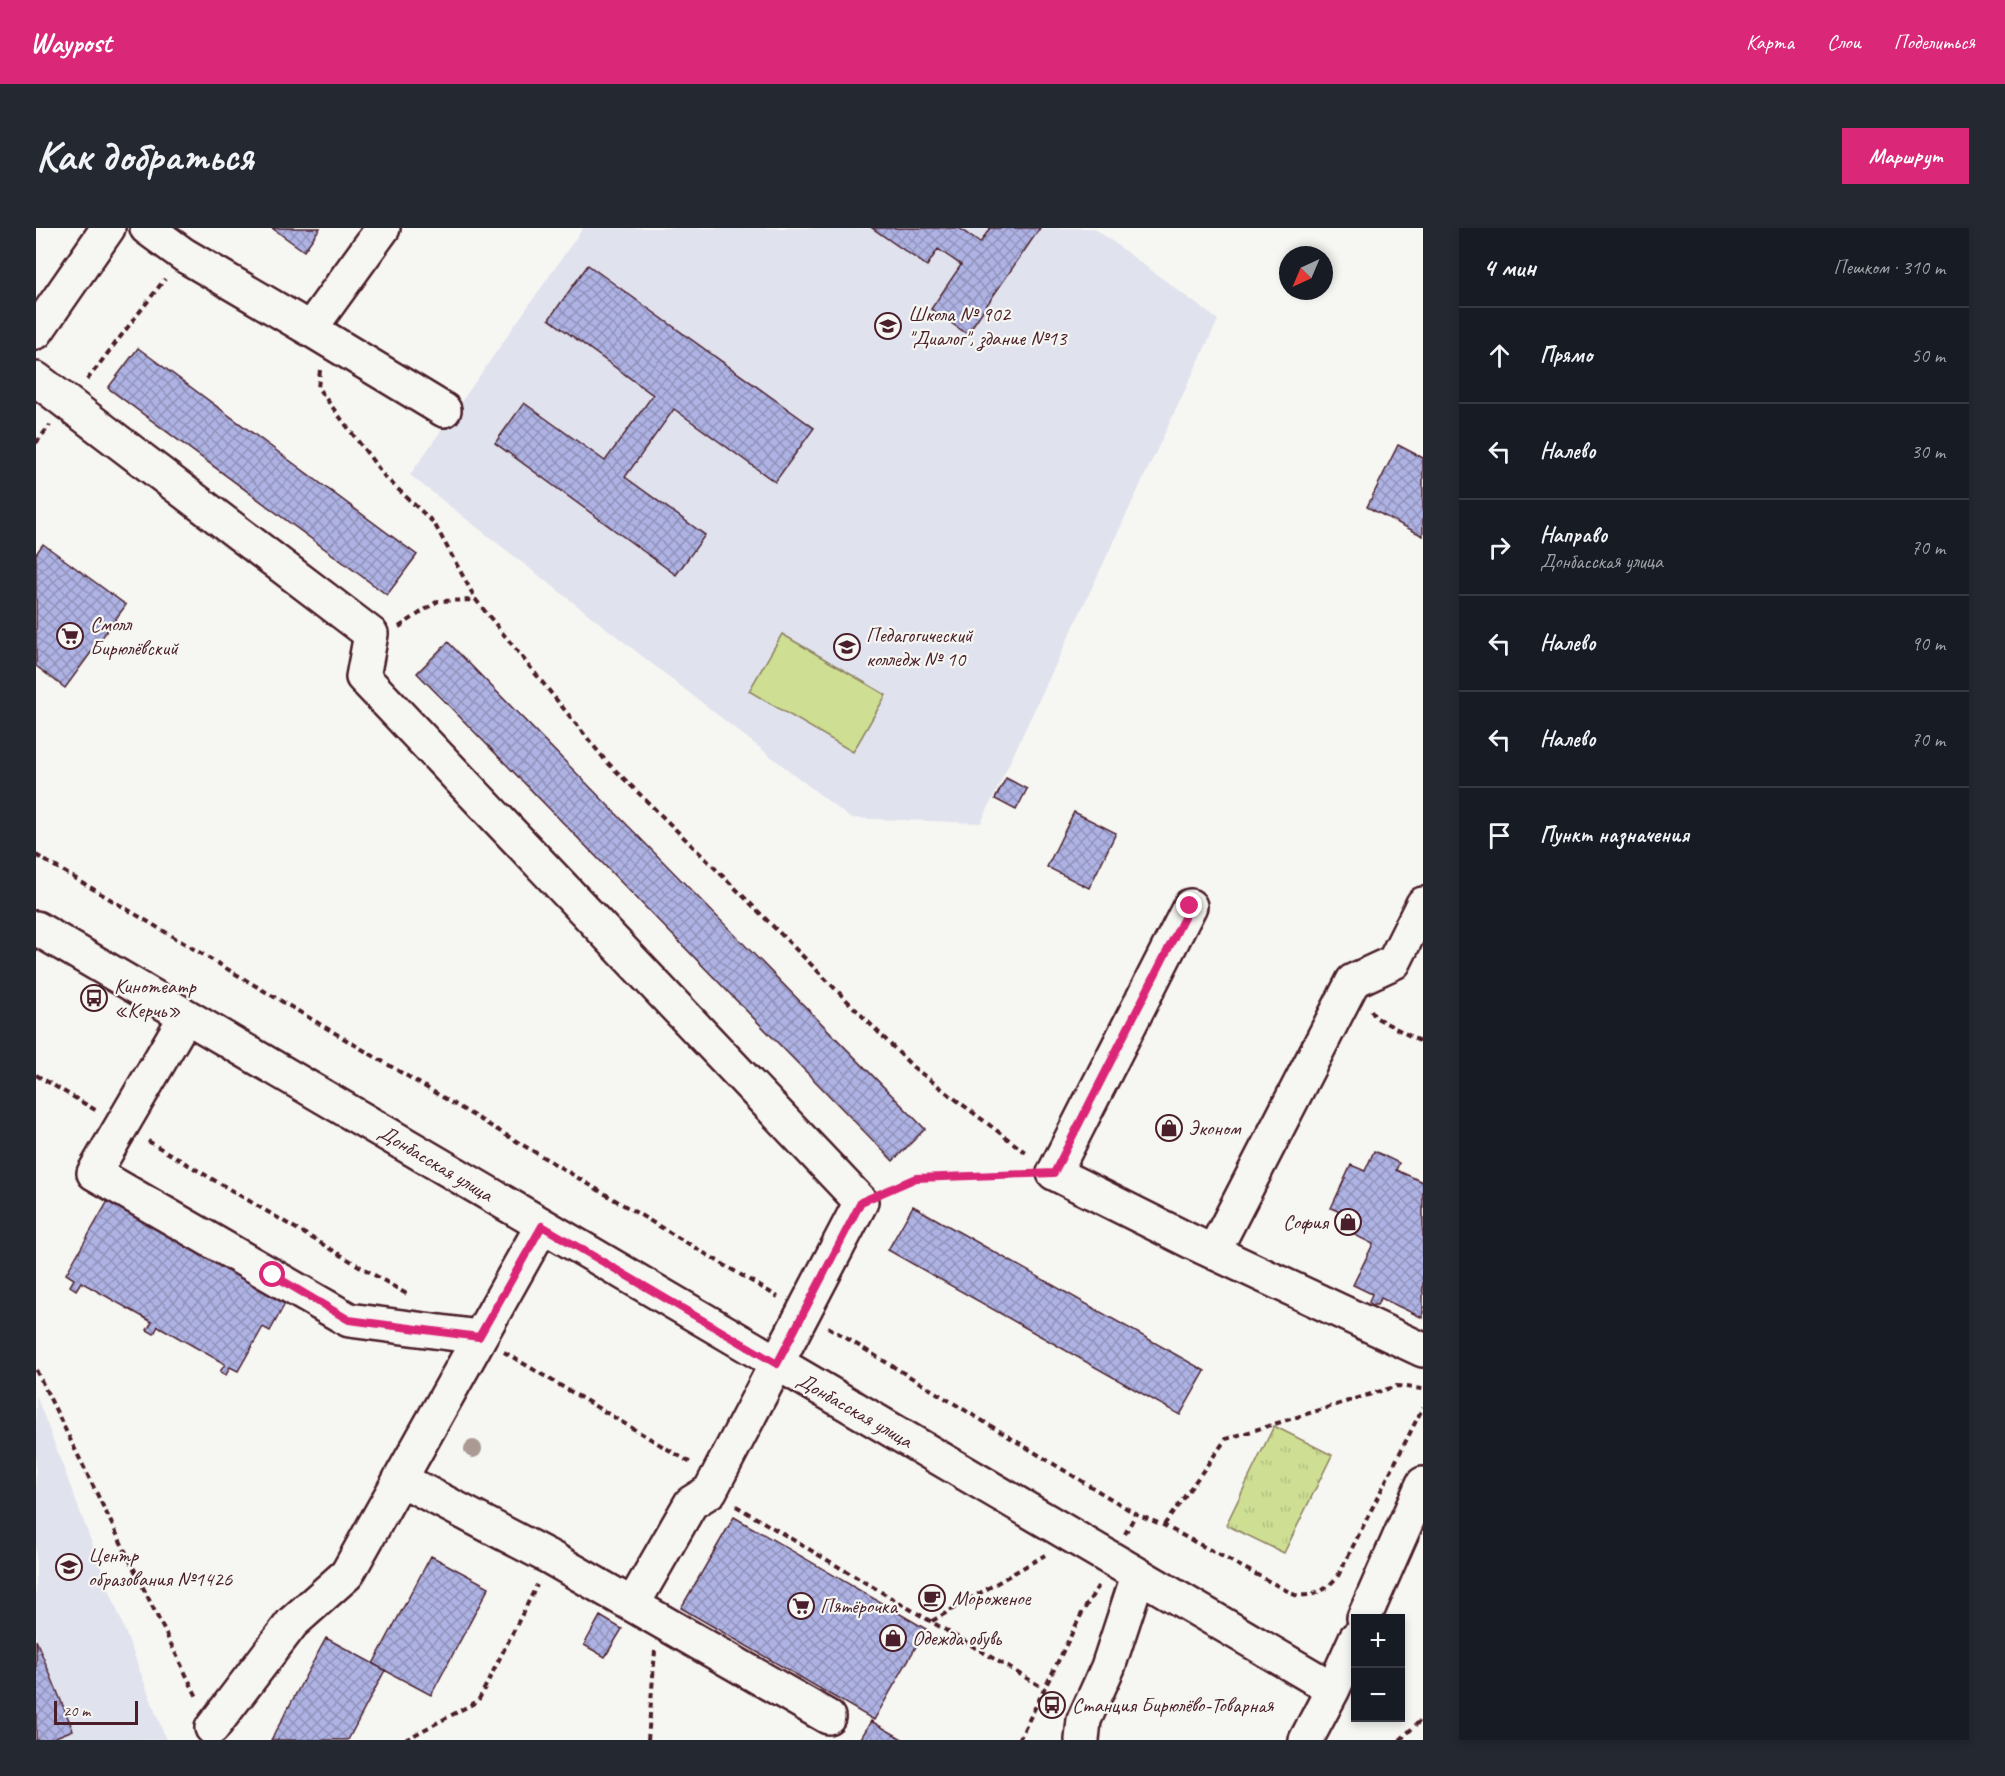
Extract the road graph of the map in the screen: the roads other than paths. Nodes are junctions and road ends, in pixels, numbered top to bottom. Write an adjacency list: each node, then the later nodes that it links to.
1 (108, 228): 5 (street)
2 (147, 228): 4 (street)
3 (383, 228): 4 (street)
4 (310, 329): 7 (street)
5 (36, 332)
6 (36, 379): 16 (street)
7 (444, 410)
8 (1423, 904): 13 (street)
9 (1190, 906): 13 (street)
10 (36, 928): 11 (street, Донбасская улица)
11 (186, 1016): 12 (street, Донбасская улица); 14 (street)
12 (542, 1226): 14 (street); 16 (street, Донбасская улица)
13 (1214, 1251): 15 (street)
14 (479, 1337): 17 (street)
15 (1423, 1350)
16 (777, 1364): 19 (street, Донбасская улица); 20 (street)
17 (400, 1479): 20 (street); 25 (street)
18 (1423, 1484): 21 (street)
19 (1125, 1568): 23 (street, Донбасская улица); 26 (street)
20 (633, 1604): 24 (street)
21 (1366, 1614)
22 (1351, 1649): 23 (street)
23 (1333, 1689): 27 (street)
24 (828, 1717)
25 (212, 1728)
26 (1082, 1740)
27 (1306, 1740)

